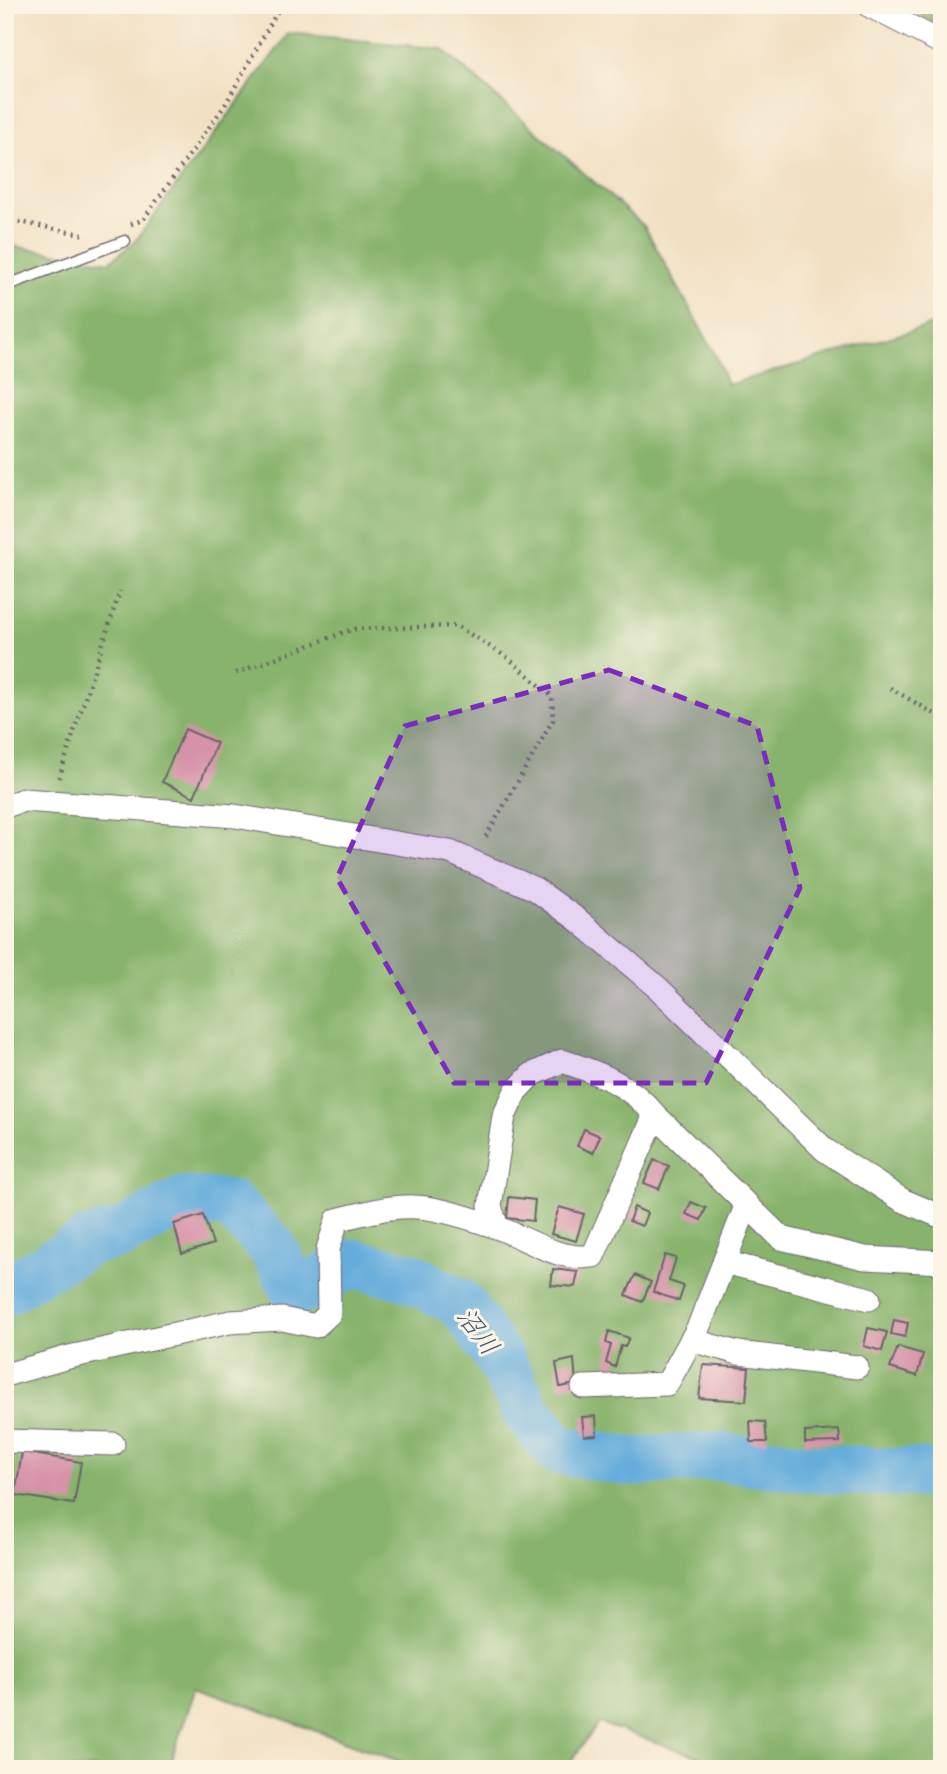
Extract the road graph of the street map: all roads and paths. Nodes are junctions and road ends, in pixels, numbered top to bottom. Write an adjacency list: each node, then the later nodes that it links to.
1 (281, 5): 5 (path)
2 (868, 5): 3 (street)
3 (942, 43)
4 (5, 219): 6 (path)
5 (121, 228)
6 (98, 237)
7 (125, 241): 8 (lane)
8 (5, 286)
9 (120, 592): 13 (path)
10 (236, 673): 15 (path)
11 (890, 688): 12 (path)
12 (942, 718)
13 (51, 803): 14 (street); 15 (street)
14 (5, 806)
15 (472, 862): 18 (street)
16 (655, 1115): 17 (street); 19 (street); 19 (street)
17 (747, 1203): 20 (street); 21 (street)
18 (942, 1216)
19 (497, 1227): 25 (street)
20 (724, 1262): 22 (street); 23 (street)
21 (942, 1262)
22 (869, 1299)
23 (691, 1340): 24 (street); 26 (street)
24 (858, 1367)
25 (5, 1376)
26 (583, 1387)
27 (5, 1441): 28 (street)
28 (113, 1444)

